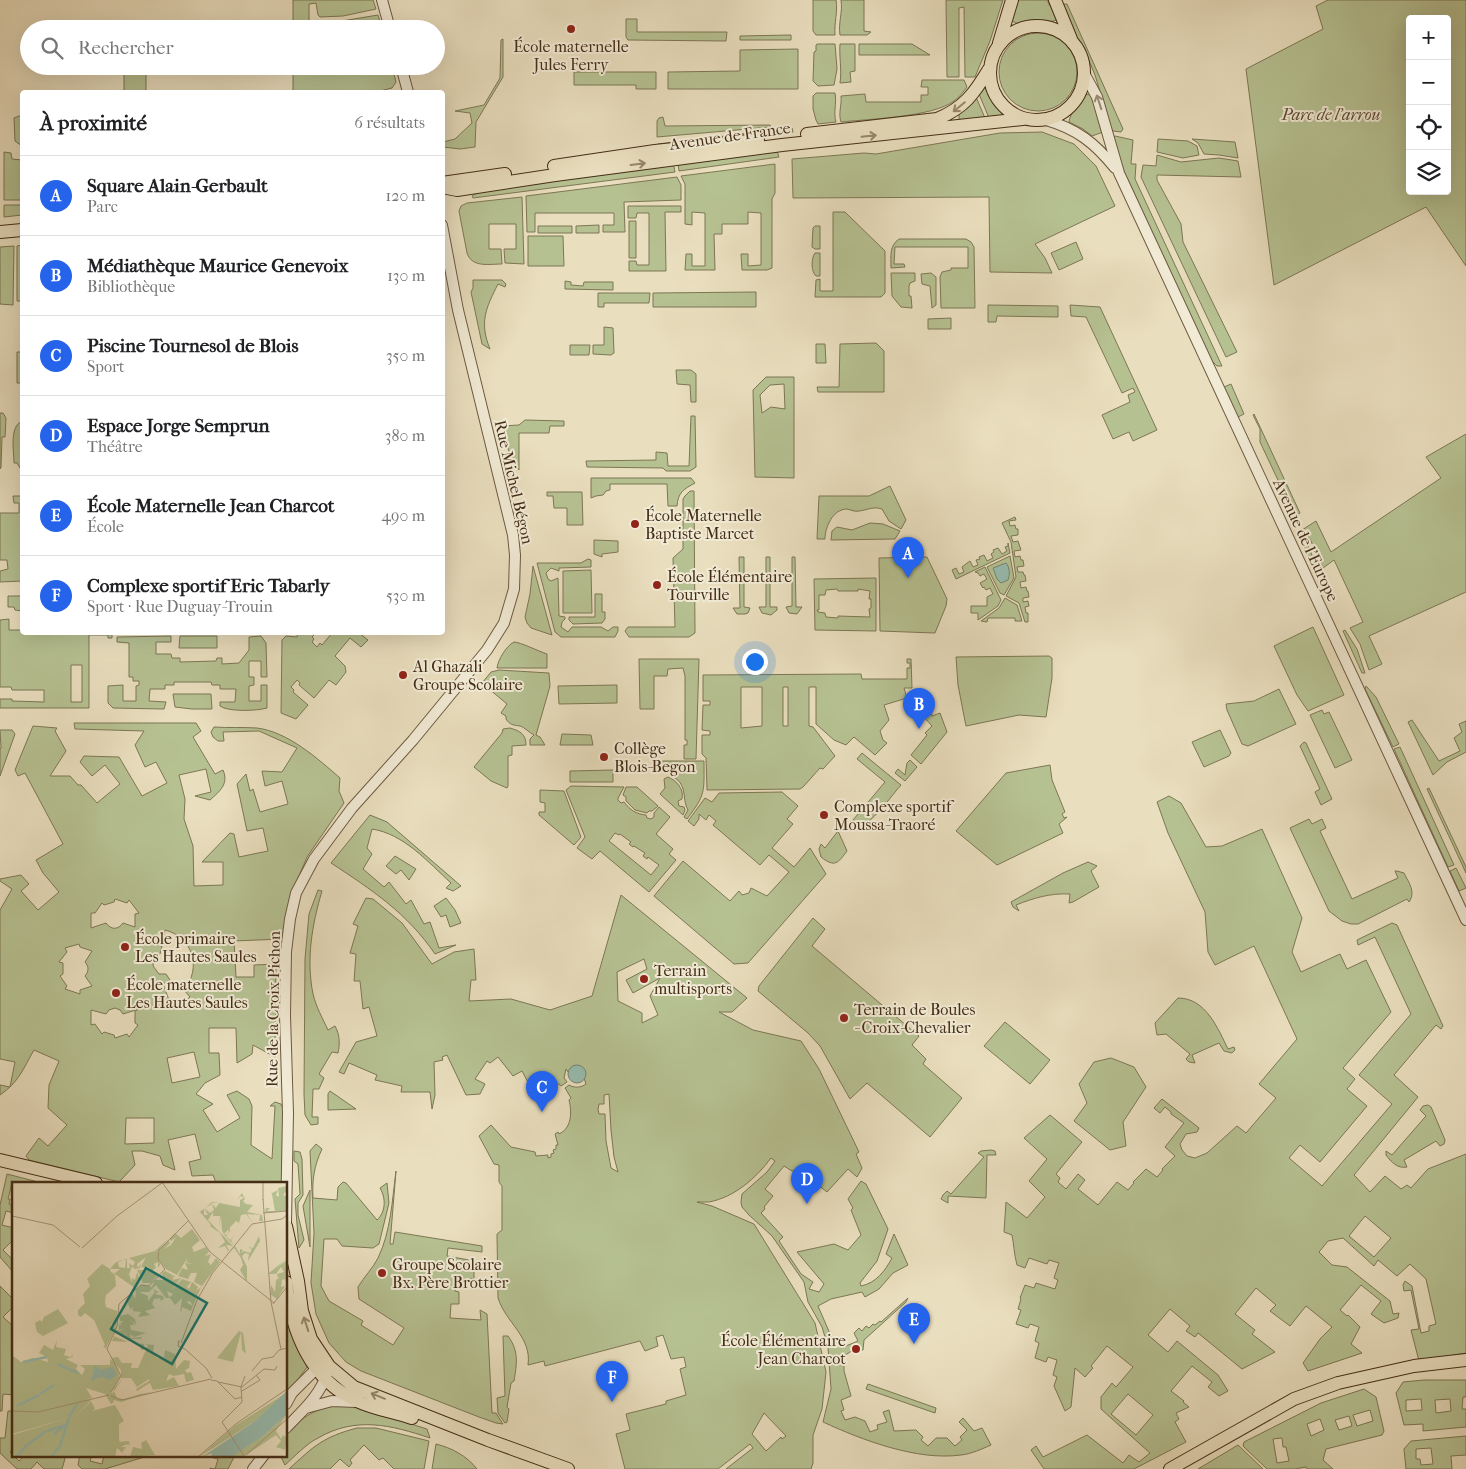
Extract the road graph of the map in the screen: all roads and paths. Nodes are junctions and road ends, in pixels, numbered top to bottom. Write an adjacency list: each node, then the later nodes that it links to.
1 (382, 0): 4 (street)
2 (1012, 0): 6 (main road)
3 (1055, 0): 5 (main road)
4 (388, 20)
5 (1072, 42): 6 (main road); 8 (main road)
6 (999, 43): 7 (main road)
7 (989, 69): 11 (main road); 14 (main road, Avenue de France, one-way to 14)
8 (1084, 73): 12 (main road); 13 (street, Avenue de l'Europe, one-way to 8)
9 (403, 75): 10 (street)
10 (407, 90)
11 (1023, 119): 12 (main road); 15 (main road, Avenue de France, one-way to 11)
12 (1046, 120): 13 (street, Avenue de l'Europe)
13 (1119, 173): 20 (street, Avenue de l'Europe)
14 (445, 185)
15 (445, 186)
16 (20, 230): 17 (main road)
17 (0, 232)
18 (445, 241): 19 (street, Rue Michel Bégon)
19 (369, 791): 23 (street, Rue de la Croix Pichon)
20 (1466, 920)
21 (0, 1160): 22 (main road)
22 (92, 1182)
23 (287, 1182)
24 (288, 1234): 27 (main road, one-way to 24)
25 (288, 1300): 27 (main road)
26 (1466, 1360): 36 (main road)
27 (324, 1371): 28 (street); 29 (main road); 30 (street); 32 (main road, one-way to 27)
28 (288, 1400)
29 (358, 1402): 30 (street); 32 (main road)
30 (306, 1408): 31 (street)
31 (288, 1426)
32 (488, 1440): 35 (main road)
33 (261, 1456): 34 (street)
34 (254, 1468)
35 (568, 1469)
36 (1170, 1469)

